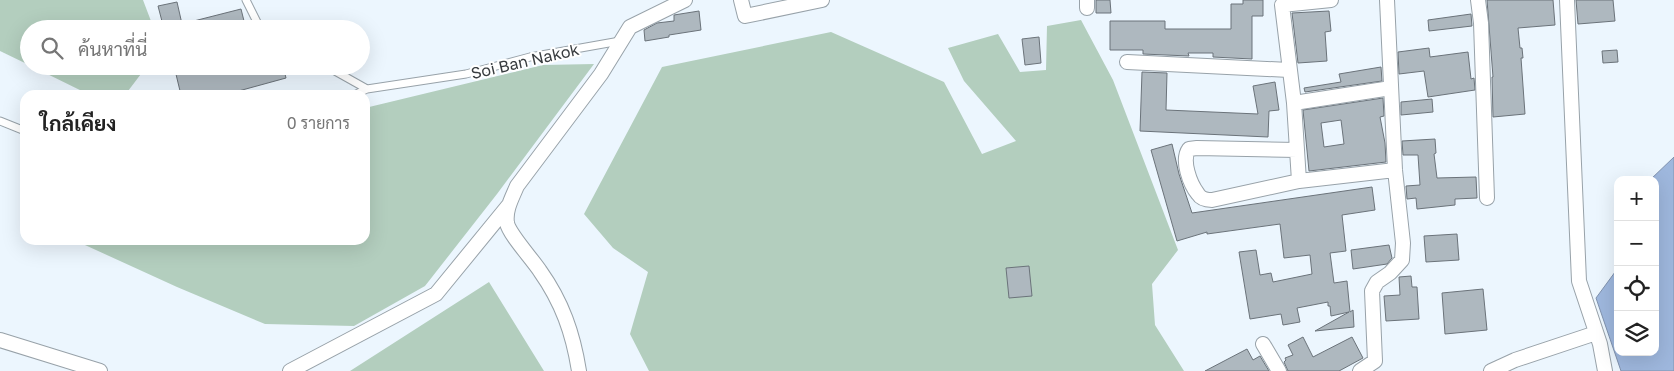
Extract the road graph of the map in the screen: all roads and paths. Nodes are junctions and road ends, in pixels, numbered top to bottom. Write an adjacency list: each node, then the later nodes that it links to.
1 (246, 0): 9 (lane)
2 (685, 0): 10 (street)
3 (741, 0): 4 (street)
4 (822, 0)
5 (1331, 0): 12 (street)
6 (1387, 0): 14 (street)
7 (1478, 0): 22 (street)
8 (1567, 0): 24 (street)
9 (256, 20)
10 (620, 41): 15 (lane, Soi Ban Nakok); 23 (street)
11 (1127, 62): 12 (street)
12 (1289, 70): 16 (street)
13 (342, 75): 15 (lane)
14 (1391, 88): 16 (street); 20 (street)
15 (367, 89)
16 (1294, 103): 19 (street)
17 (0, 121): 18 (lane)
18 (20, 129)
19 (1298, 150): 21 (street); 21 (street)
20 (1395, 170): 21 (street); 31 (street)
21 (1299, 181)
22 (1487, 198)
23 (508, 206): 28 (street); 29 (street)
24 (1596, 333): 32 (street); 33 (street)
25 (0, 340): 27 (street)
26 (1263, 344): 30 (street)
27 (100, 371)
28 (290, 371)
29 (578, 371)
30 (1280, 371)
31 (1360, 371)
32 (1492, 371)
33 (1604, 371)

